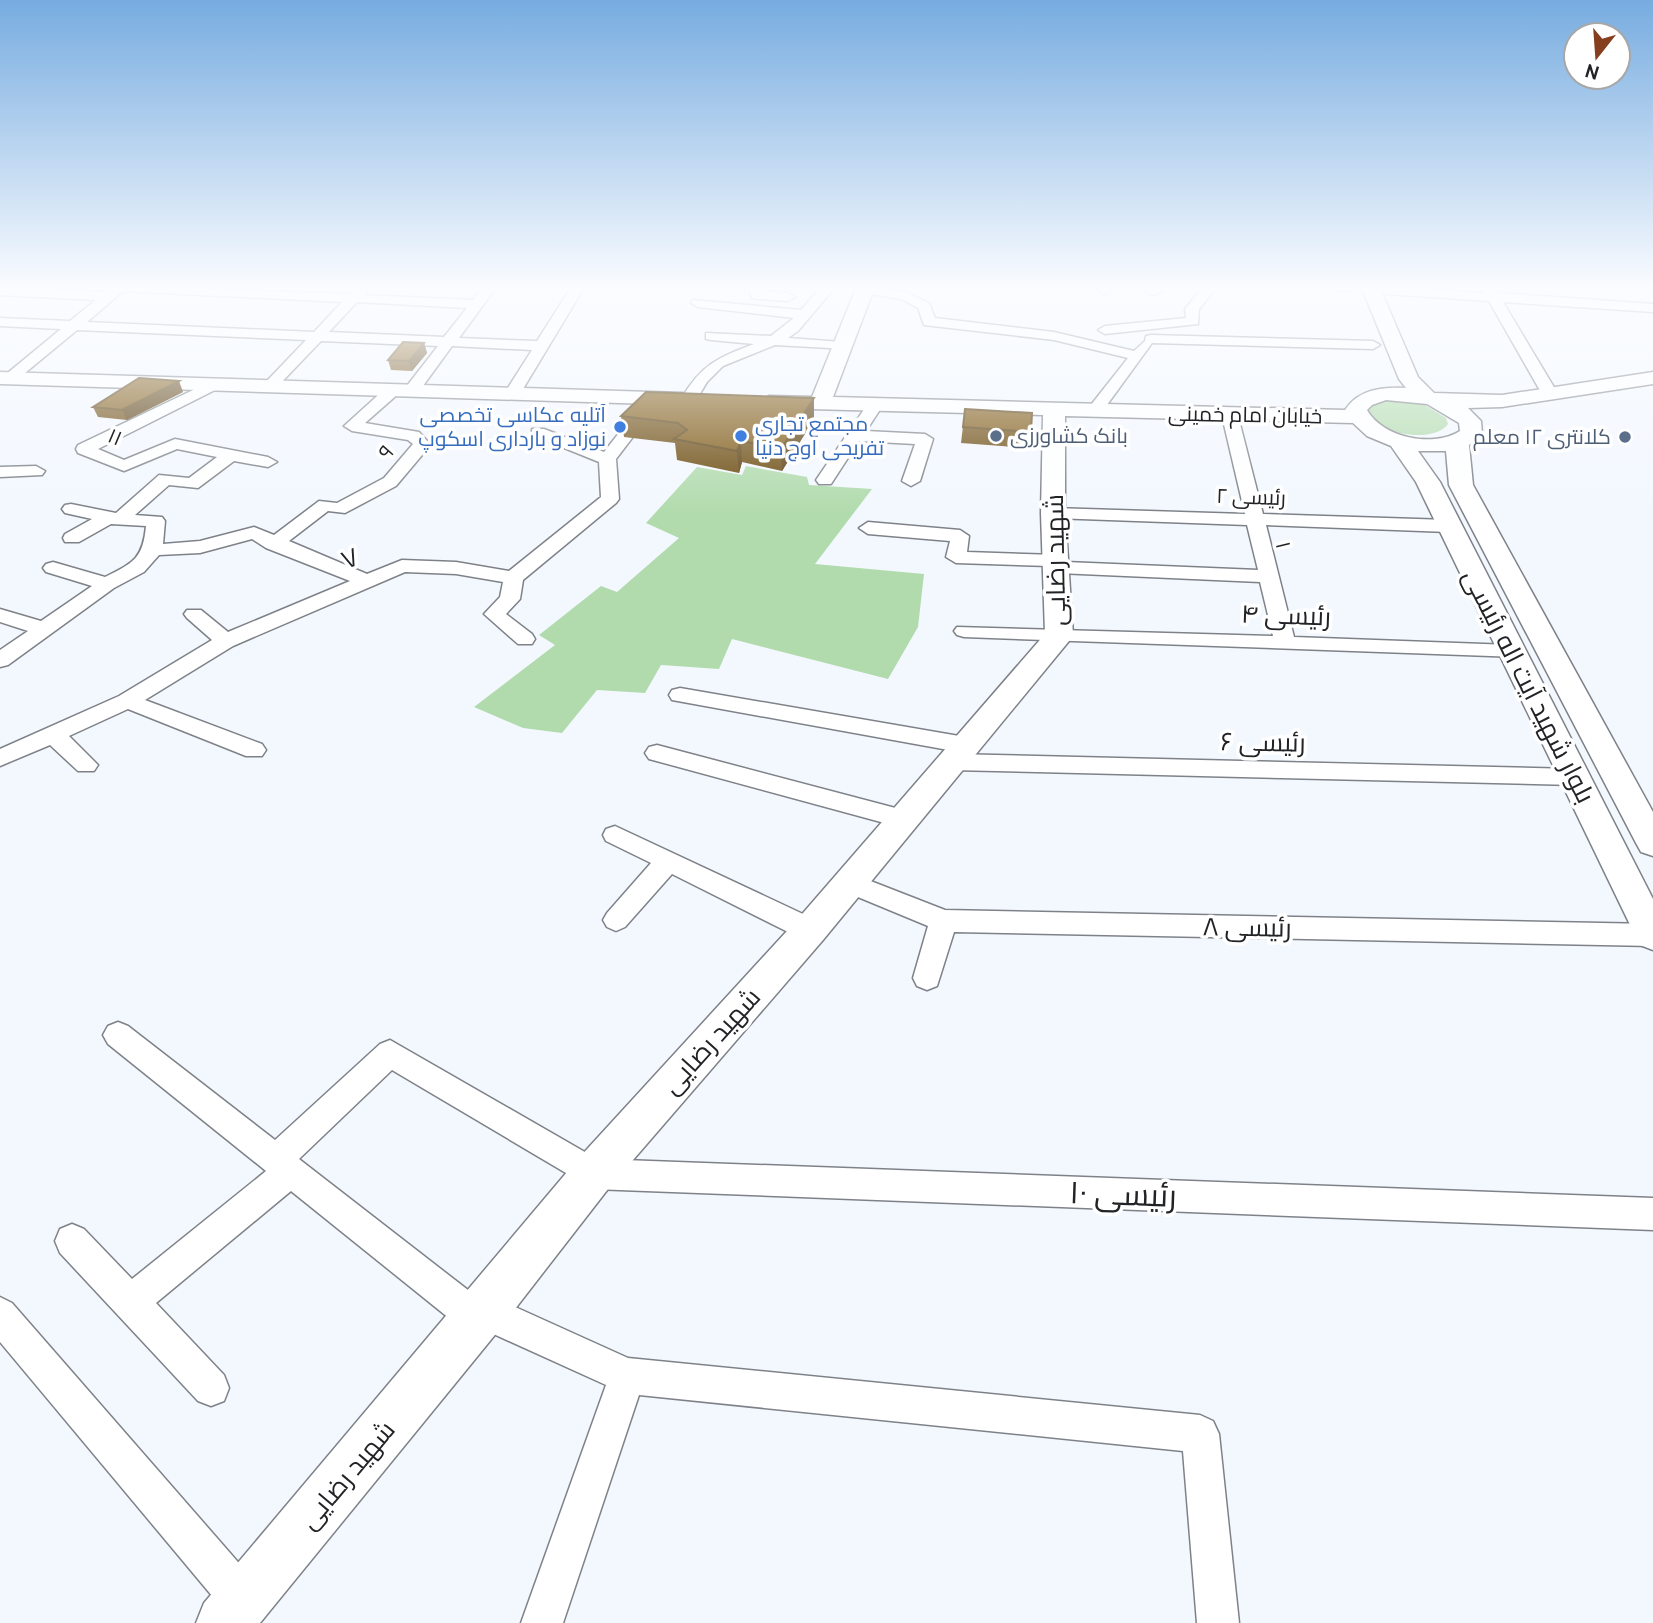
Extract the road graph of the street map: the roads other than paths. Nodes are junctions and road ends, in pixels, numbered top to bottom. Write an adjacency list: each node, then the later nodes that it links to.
1 (25, 362): 11 (street)
2 (293, 362): 15 (street)
3 (429, 362): 16 (street)
4 (531, 362): 17 (street)
5 (721, 362): 21 (street)
6 (836, 362): 25 (main road)
7 (1133, 362): 29 (street)
8 (1378, 362): 12 (main road)
9 (1402, 362): 23 (main road)
10 (1531, 362): 18 (street)
11 (4, 379): 14 (main road)
12 (1383, 379): 23 (main road); 31 (main road)
13 (1648, 383): 18 (main road)
14 (214, 385): 15 (main road); 27 (street, ۱۱)
15 (269, 387): 16 (main road)
16 (402, 391): 17 (main road); 51 (street, ۹)
17 (512, 394): 19 (main road)
18 (1550, 394): 23 (main road)
19 (656, 398): 21 (main road); 38 (street)
20 (1653, 398): 36 (main road)
21 (689, 399): 22 (main road)
22 (715, 400)
23 (1434, 400): 36 (main road, بلوار شهید آیت اله رئیسی)
24 (754, 401): 25 (main road, خیابان امام خمینی)
25 (820, 403): 26 (main road, خیابان امام خمینی)
26 (875, 405): 28 (main road, خیابان امام خمینی); 34 (street)
27 (162, 410): 32 (street); 37 (street, ۱۱)
28 (1054, 410): 29 (main road, خیابان امام خمینی); 45 (main road, شهید رضایی)
29 (1095, 410): 30 (main road, خیابان امام خمینی)
30 (1230, 416): 31 (main road, خیابان امام خمینی); 47 (street, ۱)
31 (1357, 417): 35 (main road)
32 (184, 419)
33 (538, 432): 38 (street)
34 (855, 436): 42 (street); 43 (street)
35 (1399, 441): 36 (main road); 48 (main road, بلوار شهید آیت اله رئیسی)
36 (1461, 441): 80 (main road, بلوار شهید آیت اله رئیسی)
37 (231, 455): 39 (street, ۱۱); 46 (street)
38 (607, 458): 56 (street)
39 (268, 462)
40 (36, 471): 41 (street)
41 (0, 472)
42 (825, 480)
43 (911, 481)
44 (71, 509): 46 (street)
45 (1053, 513): 47 (street, رئیسی ۲); 53 (main road, شهید رضایی)
46 (114, 518): 50 (street); 52 (street)
47 (1254, 520): 48 (street, رئیسی ۲); 55 (street, ۱)
48 (1448, 526): 67 (main road, بلوار شهید آیت اله رئیسی)
49 (868, 528): 53 (street)
50 (72, 538)
51 (273, 544): 52 (street); 57 (street)
52 (153, 550): 58 (street)
53 (1057, 564): 55 (street); 63 (main road, شهید رضایی)
54 (53, 568): 58 (street)
55 (1267, 576): 66 (street, ۱)
56 (513, 578): 57 (street, ۷); 64 (street)
57 (364, 580): 65 (street, ۷)
58 (107, 584): 61 (street)
59 (194, 614): 65 (street)
60 (0, 615): 61 (street)
61 (43, 629): 68 (street)
62 (964, 631): 63 (street, رئیسی ۴)
63 (1059, 635): 66 (street, رئیسی ۴); 74 (main road, شهید رضایی)
64 (525, 639)
65 (226, 641): 70 (street, ۷)
66 (1285, 643): 67 (street, رئیسی ۴)
67 (1511, 652): 77 (main road, بلوار شهید آیت اله رئیسی)
68 (0, 660)
69 (680, 695): 74 (street, رئیسی ۶)
70 (127, 701): 71 (street, ۷); 72 (street)
71 (54, 736): 75 (street, ۷); 76 (street)
72 (254, 750)
73 (657, 753): 78 (street)
74 (958, 754): 77 (street, رئیسی ۶); 78 (main road, شهید رضایی)
75 (0, 758)
76 (86, 765)
77 (1574, 776): 86 (main road, بلوار شهید آیت اله رئیسی)
78 (904, 819): 82 (main road, شهید رضایی)
79 (615, 835): 81 (street)
80 (1653, 843)
81 (668, 861): 83 (street); 85 (street)
82 (850, 883): 84 (street, رئیسی ۸); 85 (main road, شهید رضایی)
83 (616, 920)
84 (943, 922): 86 (street, رئیسی ۸); 87 (street)
85 (810, 930): 90 (main road, شهید رضایی)
86 (1653, 935)
87 (927, 978)
88 (118, 1035): 89 (street)
89 (283, 1166): 90 (street); 93 (street); 95 (street)
90 (593, 1174): 91 (street, رئیسی ۱۰); 95 (main road, شهید رضایی)
91 (1653, 1214)
92 (72, 1241): 93 (street)
93 (131, 1302): 97 (street)
94 (0, 1315): 98 (street)
95 (480, 1315): 96 (street); 98 (main road, شهید رضایی)
96 (627, 1376): 99 (street); 100 (street)
97 (211, 1388)
98 (233, 1611)
99 (542, 1623)
100 (1218, 1623)

